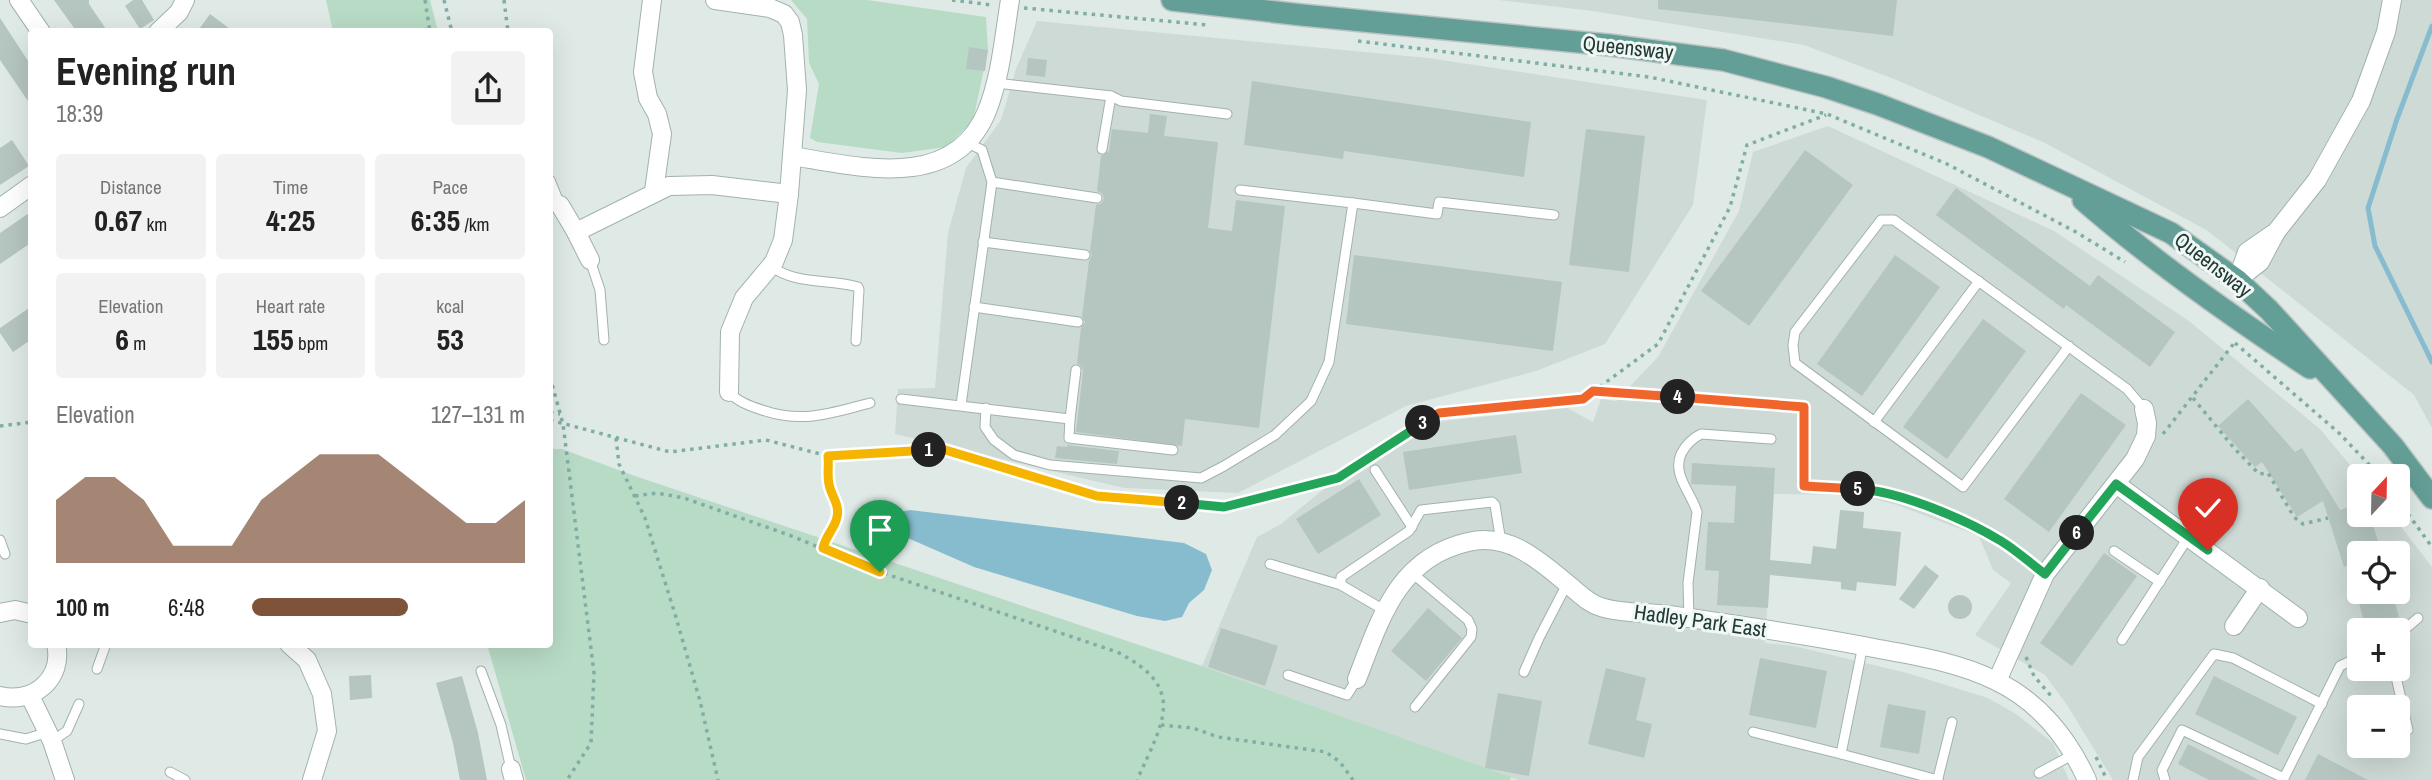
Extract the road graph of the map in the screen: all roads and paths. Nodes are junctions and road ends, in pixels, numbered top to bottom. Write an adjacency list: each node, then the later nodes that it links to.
1 (19, 0): 14 (street)
2 (186, 0): 15 (street)
3 (425, 0): 16 (path)
4 (444, 0): 17 (path)
5 (504, 0): 18 (path)
6 (652, 0): 32 (street)
7 (715, 0): 26 (street)
8 (953, 0): 11 (path)
9 (1172, 0): 12 (main road, Queensway)
10 (2392, 0): 45 (street)
11 (1010, 3): 13 (path); 20 (street)
12 (1303, 8): 28 (main road, Queensway)
13 (1213, 26)
14 (38, 28)
15 (162, 28)
16 (429, 28)
17 (451, 28)
18 (508, 28)
19 (1345, 40): 23 (path)
20 (996, 83): 21 (lane); 24 (street)
21 (1111, 96): 22 (lane); 25 (lane)
22 (1227, 114)
23 (1827, 114): 44 (path); 56 (path)
24 (968, 143): 26 (street); 27 (lane)
25 (1102, 149)
26 (792, 156): 33 (street)
27 (992, 182): 34 (lane); 40 (lane)
28 (2063, 183): 45 (main road, Queensway); 47 (main road, Queensway)
29 (28, 188): 37 (street)
30 (553, 188): 36 (lane)
31 (1240, 190): 35 (lane)
32 (654, 191): 33 (street); 39 (street)
33 (789, 194): 43 (street)
34 (1097, 198)
35 (1353, 203): 38 (lane); 62 (lane)
36 (560, 205): 39 (street)
37 (0, 208)
38 (1554, 215)
39 (576, 232): 42 (street)
40 (983, 242): 41 (lane); 48 (lane)
41 (1085, 255)
42 (590, 260): 50 (lane)
43 (770, 266): 51 (lane); 57 (street)
44 (2136, 268)
45 (2237, 280): 47 (main road); 54 (main road, Queensway)
46 (1979, 281): 52 (lane); 69 (lane); 69 (lane)
47 (2218, 304): 54 (main road, Queensway)
48 (974, 307): 49 (lane); 61 (lane)
49 (1078, 322)
50 (604, 340)
51 (856, 341)
52 (2069, 346): 63 (lane); 69 (lane)
53 (1076, 370): 66 (lane)
54 (2336, 386): 83 (main road, Queensway)
55 (553, 388): 65 (path)
56 (1593, 391): 76 (path); 96 (path)
57 (729, 392): 60 (lane)
58 (2193, 398): 72 (path); 77 (path); 80 (path)
59 (901, 399): 61 (lane)
60 (870, 402)
61 (961, 405): 62 (lane)
62 (986, 408): 66 (lane)
63 (2144, 409): 72 (street)
64 (553, 413): 65 (path)
65 (560, 414): 70 (path)
66 (1070, 419): 75 (lane)
67 (553, 421): 70 (path)
68 (28, 422): 71 (path)
69 (1874, 422)
70 (563, 424): 73 (path); 141 (path)
71 (0, 426)
72 (2146, 436): 81 (street)
73 (616, 438): 76 (path); 82 (path)
74 (1771, 439): 106 (lane)
75 (1173, 450)
76 (828, 456): 91 (path)
77 (2369, 464)
78 (1376, 470): 86 (lane)
79 (2268, 471): 80 (path)
80 (2259, 474): 85 (path)
81 (2116, 484): 87 (street); 96 (street)
82 (635, 496): 91 (path); 142 (path)
83 (2432, 498)
84 (2410, 517): 90 (path)
85 (2328, 518)
86 (1412, 527): 89 (lane); 99 (lane)
87 (2189, 536): 98 (lane); 100 (street)
88 (0, 540): 93 (lane)
89 (1501, 543): 95 (street, Hadley Park East); 97 (street, Hadley Park East)
90 (2432, 547)
91 (823, 548): 127 (path)
92 (2114, 551): 98 (lane)
93 (5, 554)
94 (1270, 564): 99 (lane)
95 (1411, 572): 101 (street, Hadley Park East); 125 (lane)
96 (2045, 574): 120 (street)
97 (1567, 583): 106 (street, Hadley Park East); 117 (lane)
98 (2160, 583): 109 (lane)
99 (1341, 585): 101 (lane)
100 (2260, 588): 104 (street); 108 (street)
101 (1384, 610): 119 (street, Hadley Park East)
102 (0, 611): 103 (street)
103 (28, 613)
104 (2298, 618)
105 (2418, 618): 107 (lane)
106 (1689, 619): 110 (street, Hadley Park East)
107 (2410, 625)
108 (2234, 626)
109 (2122, 640)
110 (1863, 645): 120 (street, Hadley Park East); 131 (lane)
111 (56, 648): 122 (street)
112 (105, 648): 115 (lane)
113 (294, 648): 140 (street)
114 (2347, 663): 124 (lane)
115 (97, 669)
116 (481, 671): 135 (lane)
117 (1524, 673)
118 (1288, 675): 119 (lane)
119 (1357, 679)
120 (1997, 681): 132 (street, Hadley Park East)
121 (0, 696): 122 (street)
122 (30, 696): 130 (street)
123 (79, 704): 130 (lane)
124 (2322, 704): 137 (lane); 146 (lane)
125 (1415, 706)
126 (1952, 722): 136 (lane)
127 (1161, 725): 143 (path); 144 (path)
128 (1753, 732): 131 (lane)
129 (0, 734): 130 (lane)
130 (50, 736): 138 (street)
131 (1841, 754): 136 (lane)
132 (2075, 754): 134 (lane); 145 (street, Hadley Park East)
133 (170, 772): 139 (lane)
134 (2039, 773)
135 (513, 775)
136 (1938, 779)
137 (2283, 779): 147 (lane)
138 (65, 780)
139 (185, 780)
140 (312, 780)
141 (567, 780)
142 (718, 780)
143 (1138, 780)
144 (1353, 780)
145 (2087, 780)
146 (2133, 780)
147 (2165, 780)

